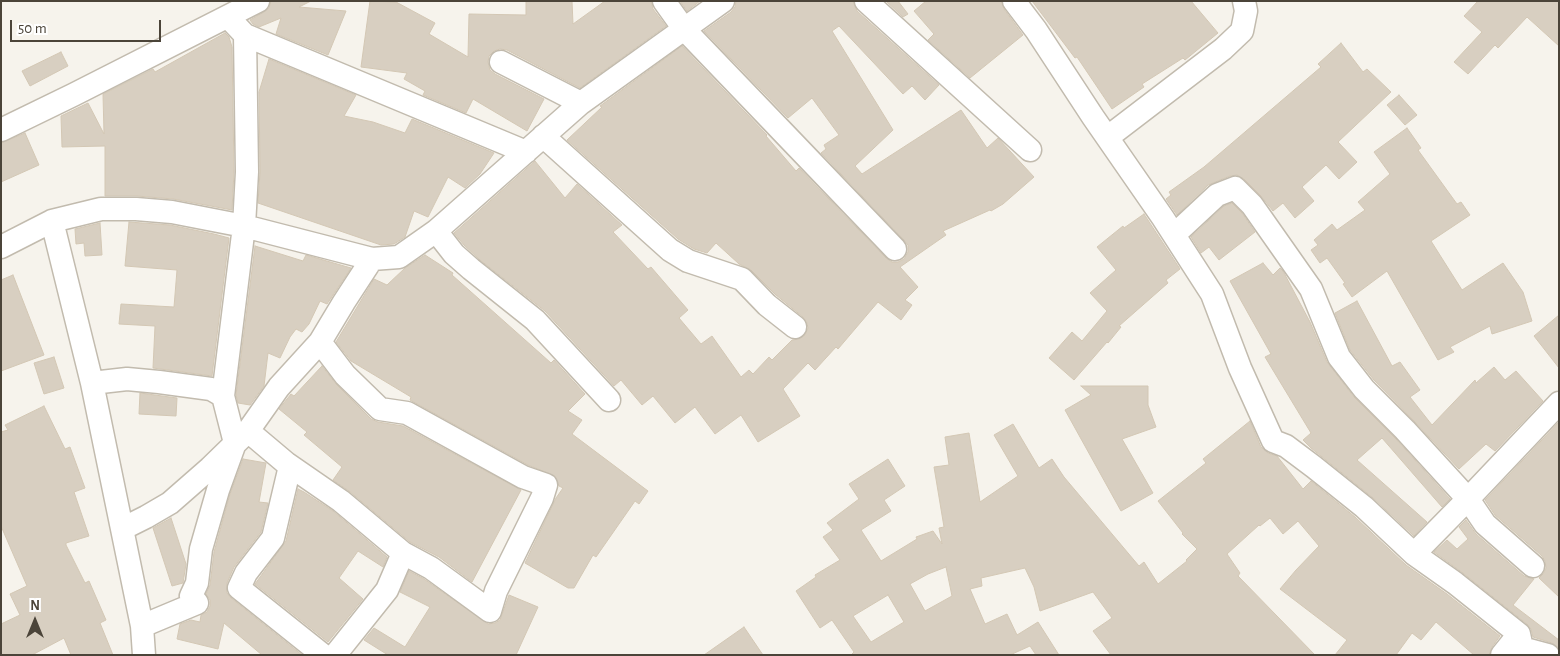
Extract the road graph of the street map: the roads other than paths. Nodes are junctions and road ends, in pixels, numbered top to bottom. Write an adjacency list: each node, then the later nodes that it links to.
1 (258, 1): 7 (street)
2 (664, 1): 8 (street)
3 (723, 1): 8 (street)
4 (866, 1): 15 (street)
5 (1014, 1): 14 (street)
6 (1244, 1): 14 (street)
7 (228, 17): 9 (street); 12 (street)
8 (684, 29): 11 (street); 22 (street)
9 (246, 35): 16 (street); 18 (street)
10 (501, 62): 11 (street)
11 (581, 103): 13 (street)
12 (1, 130)
13 (543, 136): 16 (street); 24 (street)
14 (1108, 137): 20 (street)
15 (1030, 150)
16 (526, 152): 19 (street)
17 (52, 221): 18 (street); 21 (street); 26 (street)
18 (244, 226): 23 (street); 27 (street)
19 (436, 231): 23 (street); 28 (street)
20 (1174, 234): 32 (street); 35 (street)
21 (1, 247)
22 (895, 249)
23 (372, 259): 25 (street)
24 (795, 327)
25 (320, 342): 30 (street); 34 (street)
26 (92, 383): 27 (street); 33 (street)
27 (223, 396): 30 (street)
28 (608, 400)
29 (1559, 403): 32 (street)
30 (242, 437): 31 (street); 33 (street); 37 (street)
31 (290, 466): 34 (street); 40 (street)
32 (1468, 500): 35 (street); 36 (street)
33 (122, 528): 37 (street)
34 (403, 553): 41 (street)
35 (1414, 554): 38 (street)
36 (1533, 566)
37 (142, 626): 39 (street)
38 (1519, 634): 42 (street); 43 (street)
39 (144, 655)
40 (323, 655)
41 (335, 655)
42 (1502, 655)
43 (1548, 655)

